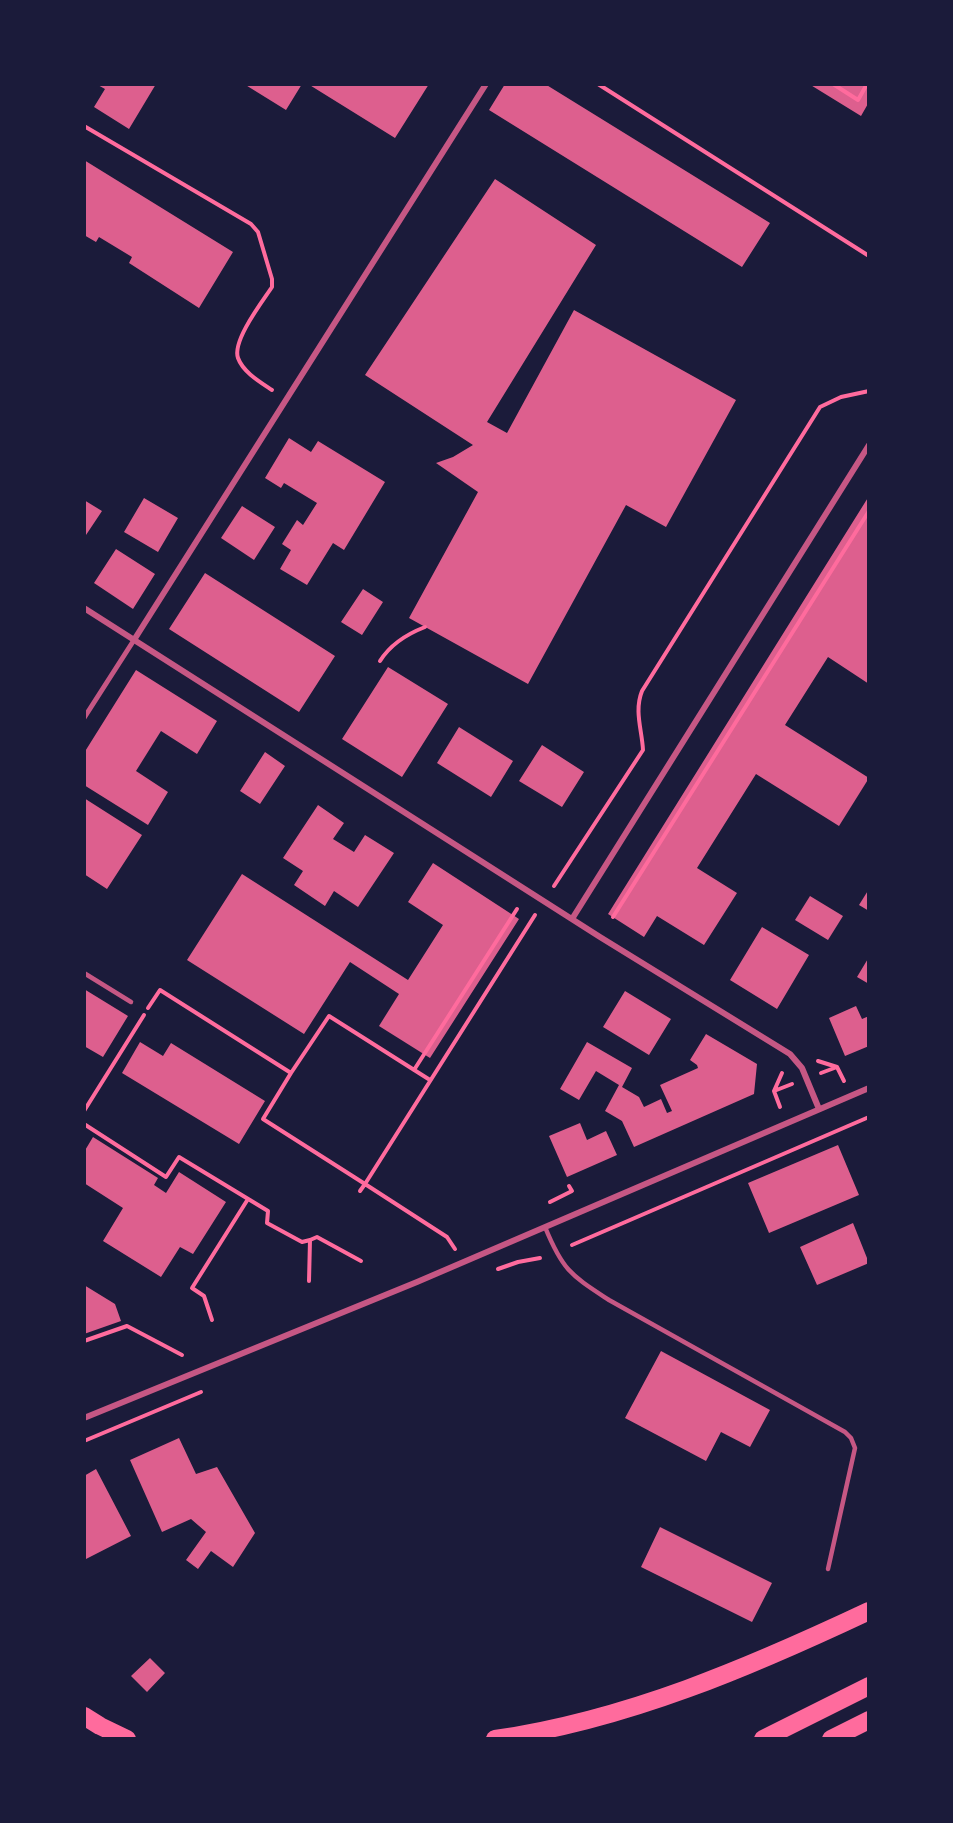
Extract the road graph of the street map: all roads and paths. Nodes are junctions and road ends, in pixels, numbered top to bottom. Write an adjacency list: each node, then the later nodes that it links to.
1 (486, 84): 13 (street)
2 (598, 84): 6 (path)
3 (833, 84): 4 (path)
4 (867, 84)
5 (84, 126): 8 (path)
6 (869, 256)
7 (869, 391): 16 (path)
8 (280, 394)
9 (869, 445): 20 (street)
10 (869, 511): 18 (path)
11 (84, 608): 13 (street)
12 (425, 627): 14 (path)
13 (134, 640): 15 (street); 20 (street)
14 (380, 661)
15 (84, 718)
16 (556, 882)
17 (517, 909): 23 (path)
18 (613, 917)
19 (532, 919): 25 (path)
20 (572, 919): 28 (street)
21 (84, 973): 22 (lane)
22 (131, 1002)
23 (414, 1070): 24 (path); 25 (path)
24 (291, 1073): 27 (path); 32 (path)
25 (430, 1080): 32 (path)
26 (869, 1088): 28 (street)
27 (86, 1102): 29 (path)
28 (819, 1109): 37 (street)
29 (84, 1111)
30 (869, 1117): 39 (path)
31 (84, 1124): 35 (path)
32 (365, 1184): 34 (path); 40 (path)
33 (569, 1186): 36 (path)
34 (360, 1191)
35 (248, 1199): 38 (path); 45 (path)
36 (550, 1202)
37 (545, 1227): 49 (street); 50 (lane)
38 (310, 1240): 42 (path); 44 (path)
39 (583, 1241)
40 (454, 1247)
41 (534, 1260): 43 (path)
42 (362, 1261)
43 (496, 1270)
44 (309, 1281)
45 (212, 1320)
46 (84, 1341): 47 (path)
47 (182, 1355)
48 (84, 1408): 49 (street)
49 (87, 1417)
50 (828, 1569)
51 (869, 1611): 56 (highway)
52 (869, 1686): 57 (highway)
53 (84, 1716): 55 (highway)
54 (869, 1720): 58 (highway)
55 (127, 1739)
56 (495, 1739)
57 (762, 1739)
58 (831, 1739)

